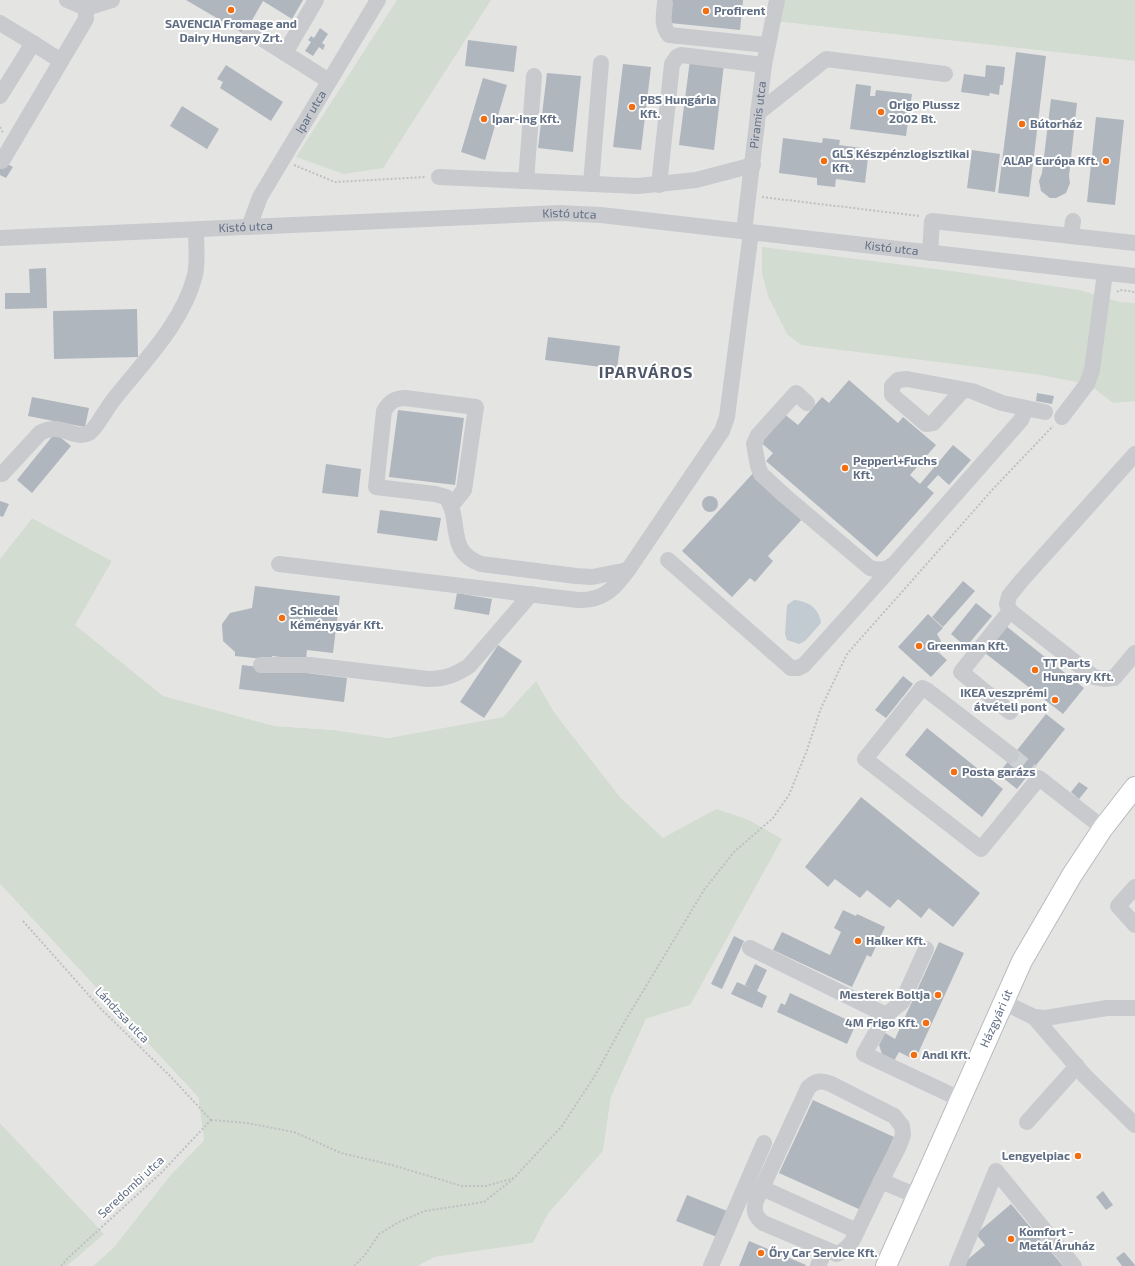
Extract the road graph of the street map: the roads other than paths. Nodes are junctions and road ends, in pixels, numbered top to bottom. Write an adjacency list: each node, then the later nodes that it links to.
1 (67, 0): 7 (street)
2 (112, 0): 7 (street)
3 (316, 0): 12 (street)
4 (378, 0): 18 (street, Ipar utca)
5 (777, 0): 11 (street, Piramis utca)
6 (665, 3): 11 (street)
7 (86, 8): 13 (street)
8 (0, 23): 10 (street)
9 (250, 31): 12 (street)
10 (33, 43): 13 (street); 19 (street)
11 (767, 45): 15 (street, Piramis utca)
12 (285, 53): 18 (street)
13 (61, 61): 21 (street)
14 (601, 63): 25 (street)
15 (764, 65): 20 (street, Piramis utca); 26 (street)
16 (944, 74): 20 (street)
17 (534, 76): 24 (street)
18 (329, 81): 27 (street, Ipar utca)
19 (0, 96)
20 (758, 113): 22 (street, Piramis utca)
21 (2, 161)
22 (752, 165): 26 (street); 29 (street, Piramis utca)
23 (439, 177): 24 (street)
24 (526, 181): 25 (street)
25 (591, 184): 26 (street)
26 (658, 185)
27 (249, 227): 28 (street, Kistó utca); 29 (street, Kistó utca)
28 (196, 230): 30 (street, Kistó utca); 41 (street)
29 (748, 232): 32 (street, Kistó utca); 46 (street, Piramis utca)
30 (0, 238)
31 (1135, 243): 32 (street)
32 (930, 253): 33 (street, Kistó utca)
33 (1105, 273): 34 (street, Kistó utca); 39 (street)
34 (1135, 276)
35 (963, 390): 37 (street)
36 (807, 402): 44 (street)
37 (1026, 410): 38 (street); 44 (street)
38 (1045, 412)
39 (1062, 417)
40 (1135, 454): 48 (street)
41 (2, 474)
42 (452, 505): 42 (street); 46 (street)
43 (668, 560): 44 (street)
44 (895, 563)
45 (279, 564): 47 (street, Piramis utca)
46 (628, 570): 47 (street, Piramis utca)
47 (531, 594): 50 (street)
48 (1010, 611): 49 (street); 51 (street)
49 (1135, 653)
50 (261, 665)
51 (1010, 712)
52 (1011, 755): 54 (street)
53 (1135, 787): 54 (main road, Házgyári út)
54 (1103, 828): 59 (main road, Házgyári út)
55 (1135, 887): 56 (street)
56 (1135, 925)
57 (750, 948): 61 (street)
58 (926, 949): 61 (street)
59 (1003, 1002): 62 (street); 64 (main road, Házgyári út)
60 (1135, 1008): 62 (street)
61 (886, 1015): 64 (street)
62 (1034, 1017): 63 (street)
63 (1077, 1066): 65 (street); 66 (street)
64 (960, 1099): 70 (main road, Házgyári út)
65 (1027, 1122)
66 (1135, 1125)
67 (764, 1144): 73 (street)
68 (881, 1181): 69 (street); 70 (street); 71 (street)
69 (762, 1188): 71 (street); 72 (street)
70 (917, 1196): 75 (main road, Házgyári út)
71 (857, 1231): 72 (street)
72 (825, 1250): 74 (street)
73 (712, 1266)
74 (818, 1266)
75 (886, 1266)
76 (957, 1266): 77 (street)
77 (1074, 1266)

